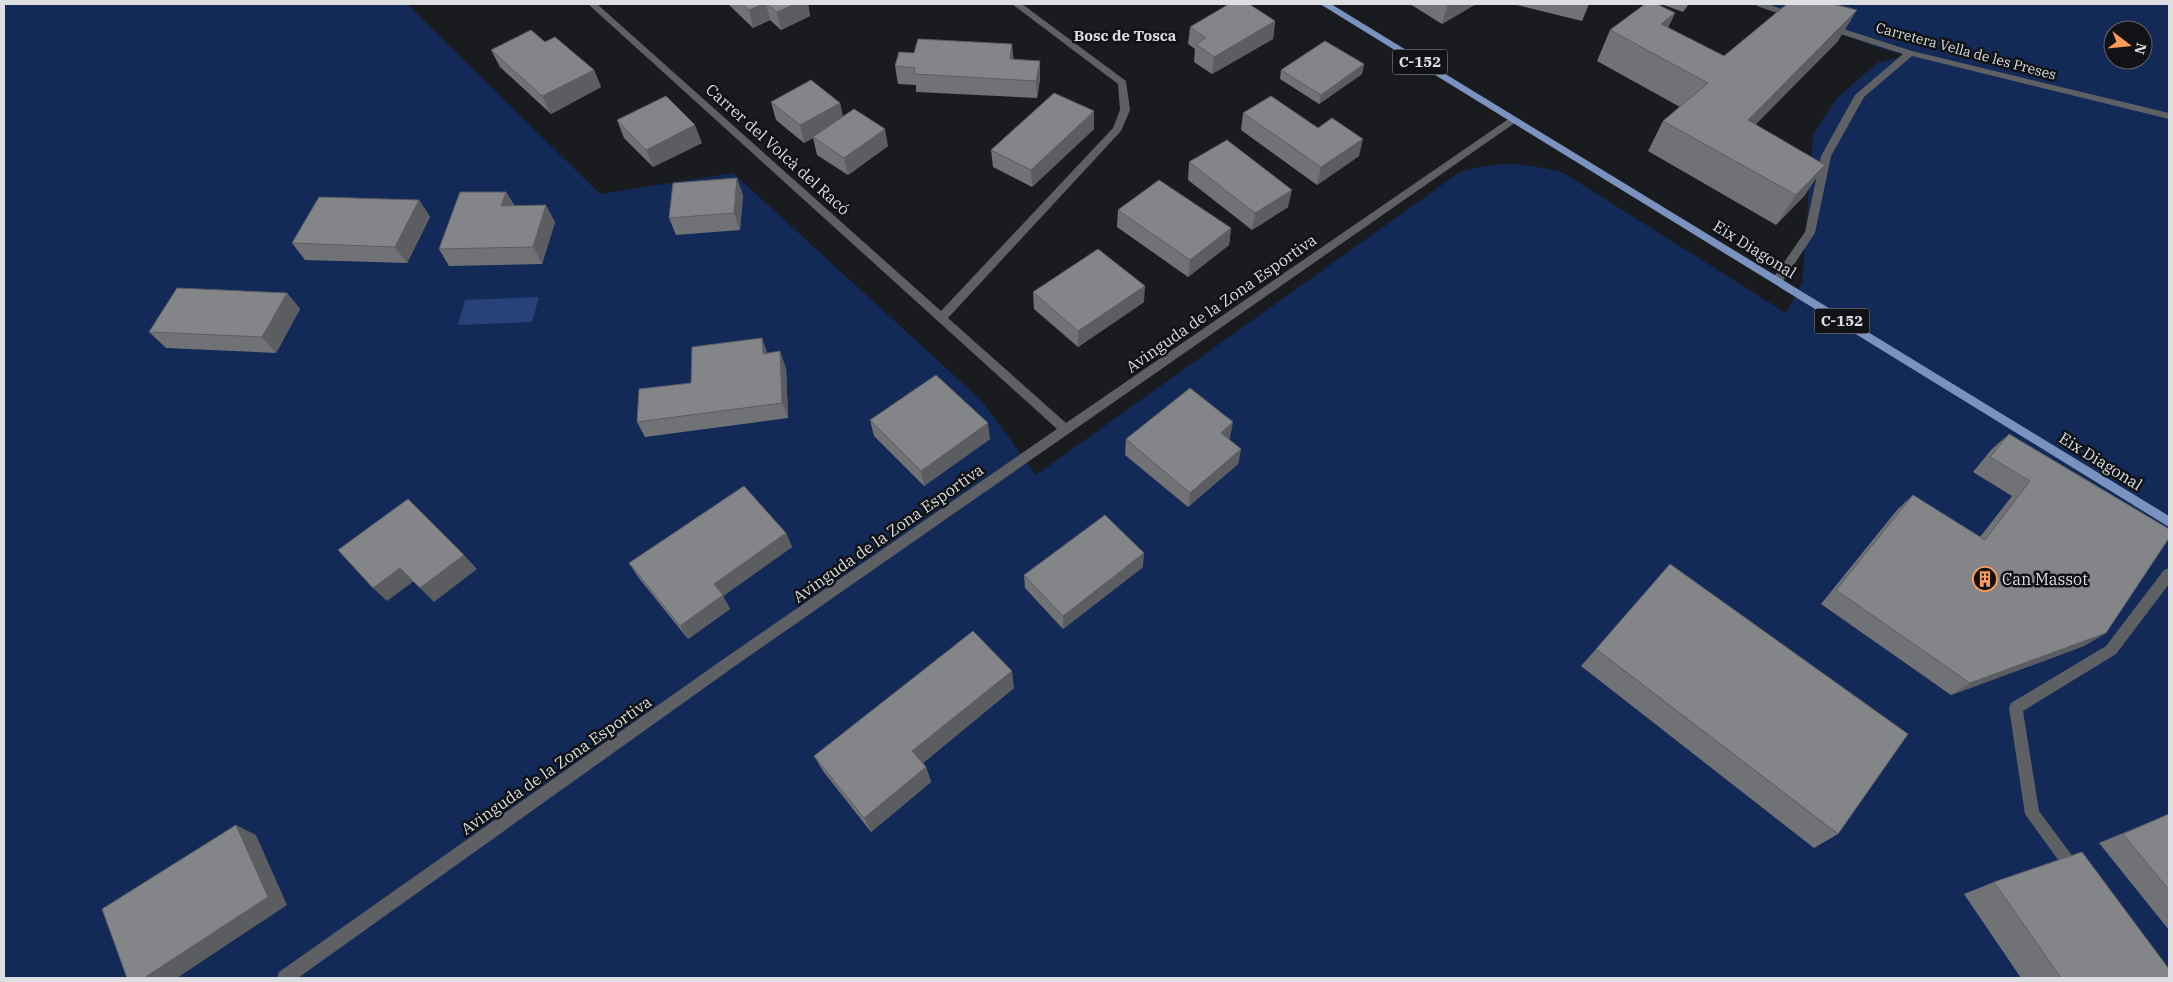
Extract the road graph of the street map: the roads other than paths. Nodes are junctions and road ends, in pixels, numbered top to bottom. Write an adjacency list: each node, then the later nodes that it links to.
1 (592, 4): 9 (street, Carrer del Volcà del Racó)
2 (1016, 4): 9 (street)
3 (1325, 4): 7 (main road, Eix Diagonal / C-152)
4 (1760, 4): 5 (street, Carretera Vella de les Preses)
5 (1910, 54): 6 (street, Carretera Vella de les Preses); 8 (street)
6 (2169, 116)
7 (1514, 120): 8 (main road, Eix Diagonal / C-152); 10 (street, Avinguda de la Zona Esportiva)
8 (1777, 281): 11 (main road, Eix Diagonal / C-152)
9 (941, 318): 10 (street, Carrer del Volcà del Racó)
10 (1066, 430): 14 (street, Avinguda de la Zona Esportiva)
11 (2169, 522)
12 (2169, 574): 13 (street)
13 (2085, 884)
14 (285, 978)

